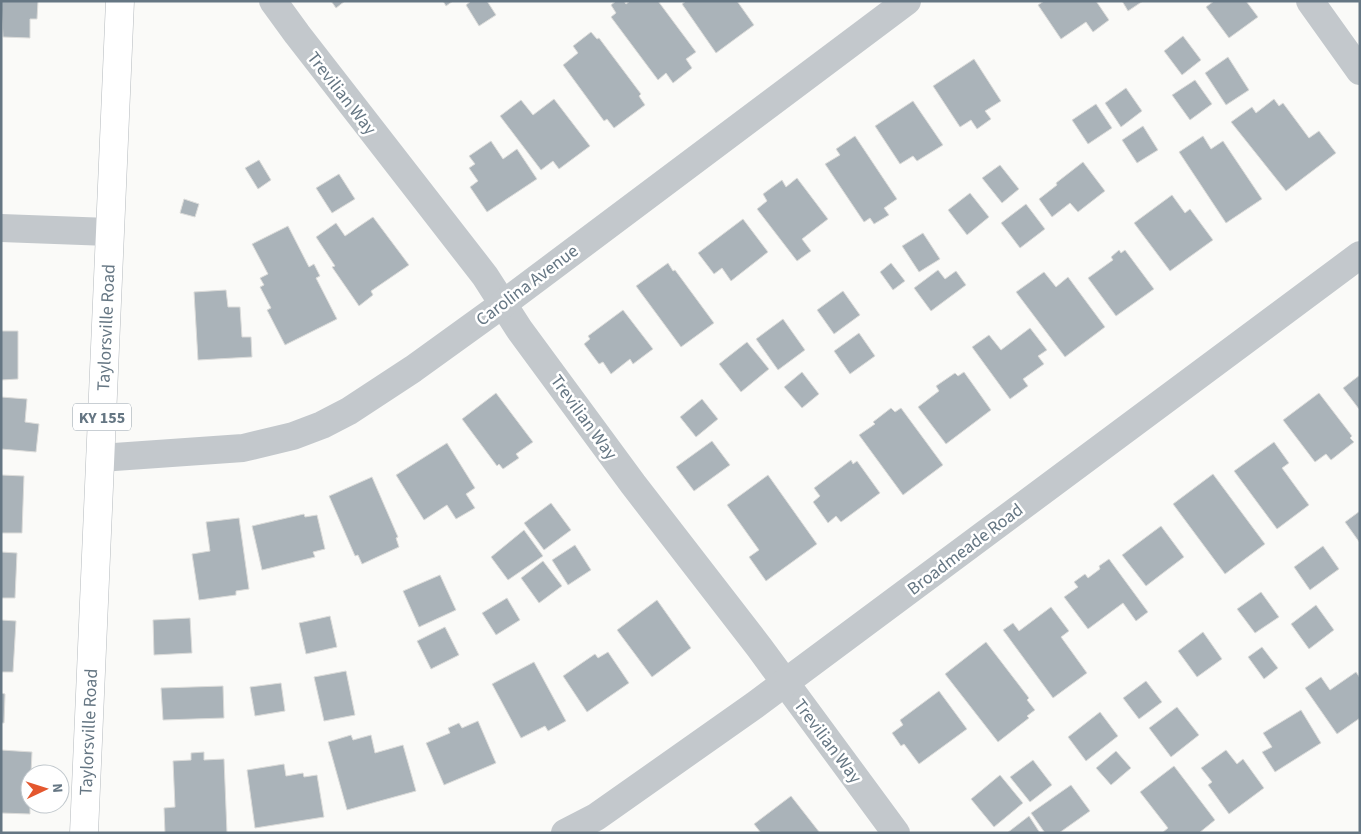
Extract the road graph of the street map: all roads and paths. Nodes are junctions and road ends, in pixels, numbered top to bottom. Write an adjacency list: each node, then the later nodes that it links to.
1 (120, 1): 7 (main road, Taylorsville Road / KY 155)
2 (273, 1): 9 (street, Trevilian Way)
3 (907, 1): 9 (street, Carolina Avenue)
4 (1310, 1): 5 (street)
5 (1360, 71)
6 (1, 228): 7 (street)
7 (109, 232): 10 (main road, Taylorsville Road / KY 155)
8 (1360, 255): 11 (street, Broadmeade Road)
9 (503, 304): 10 (street, Carolina Avenue); 11 (street, Trevilian Way)
10 (100, 458): 12 (main road, Taylorsville Road / KY 155)
11 (785, 683): 13 (street, Broadmeade Road); 14 (street, Trevilian Way)
12 (84, 833)
13 (565, 833)
14 (896, 833)

